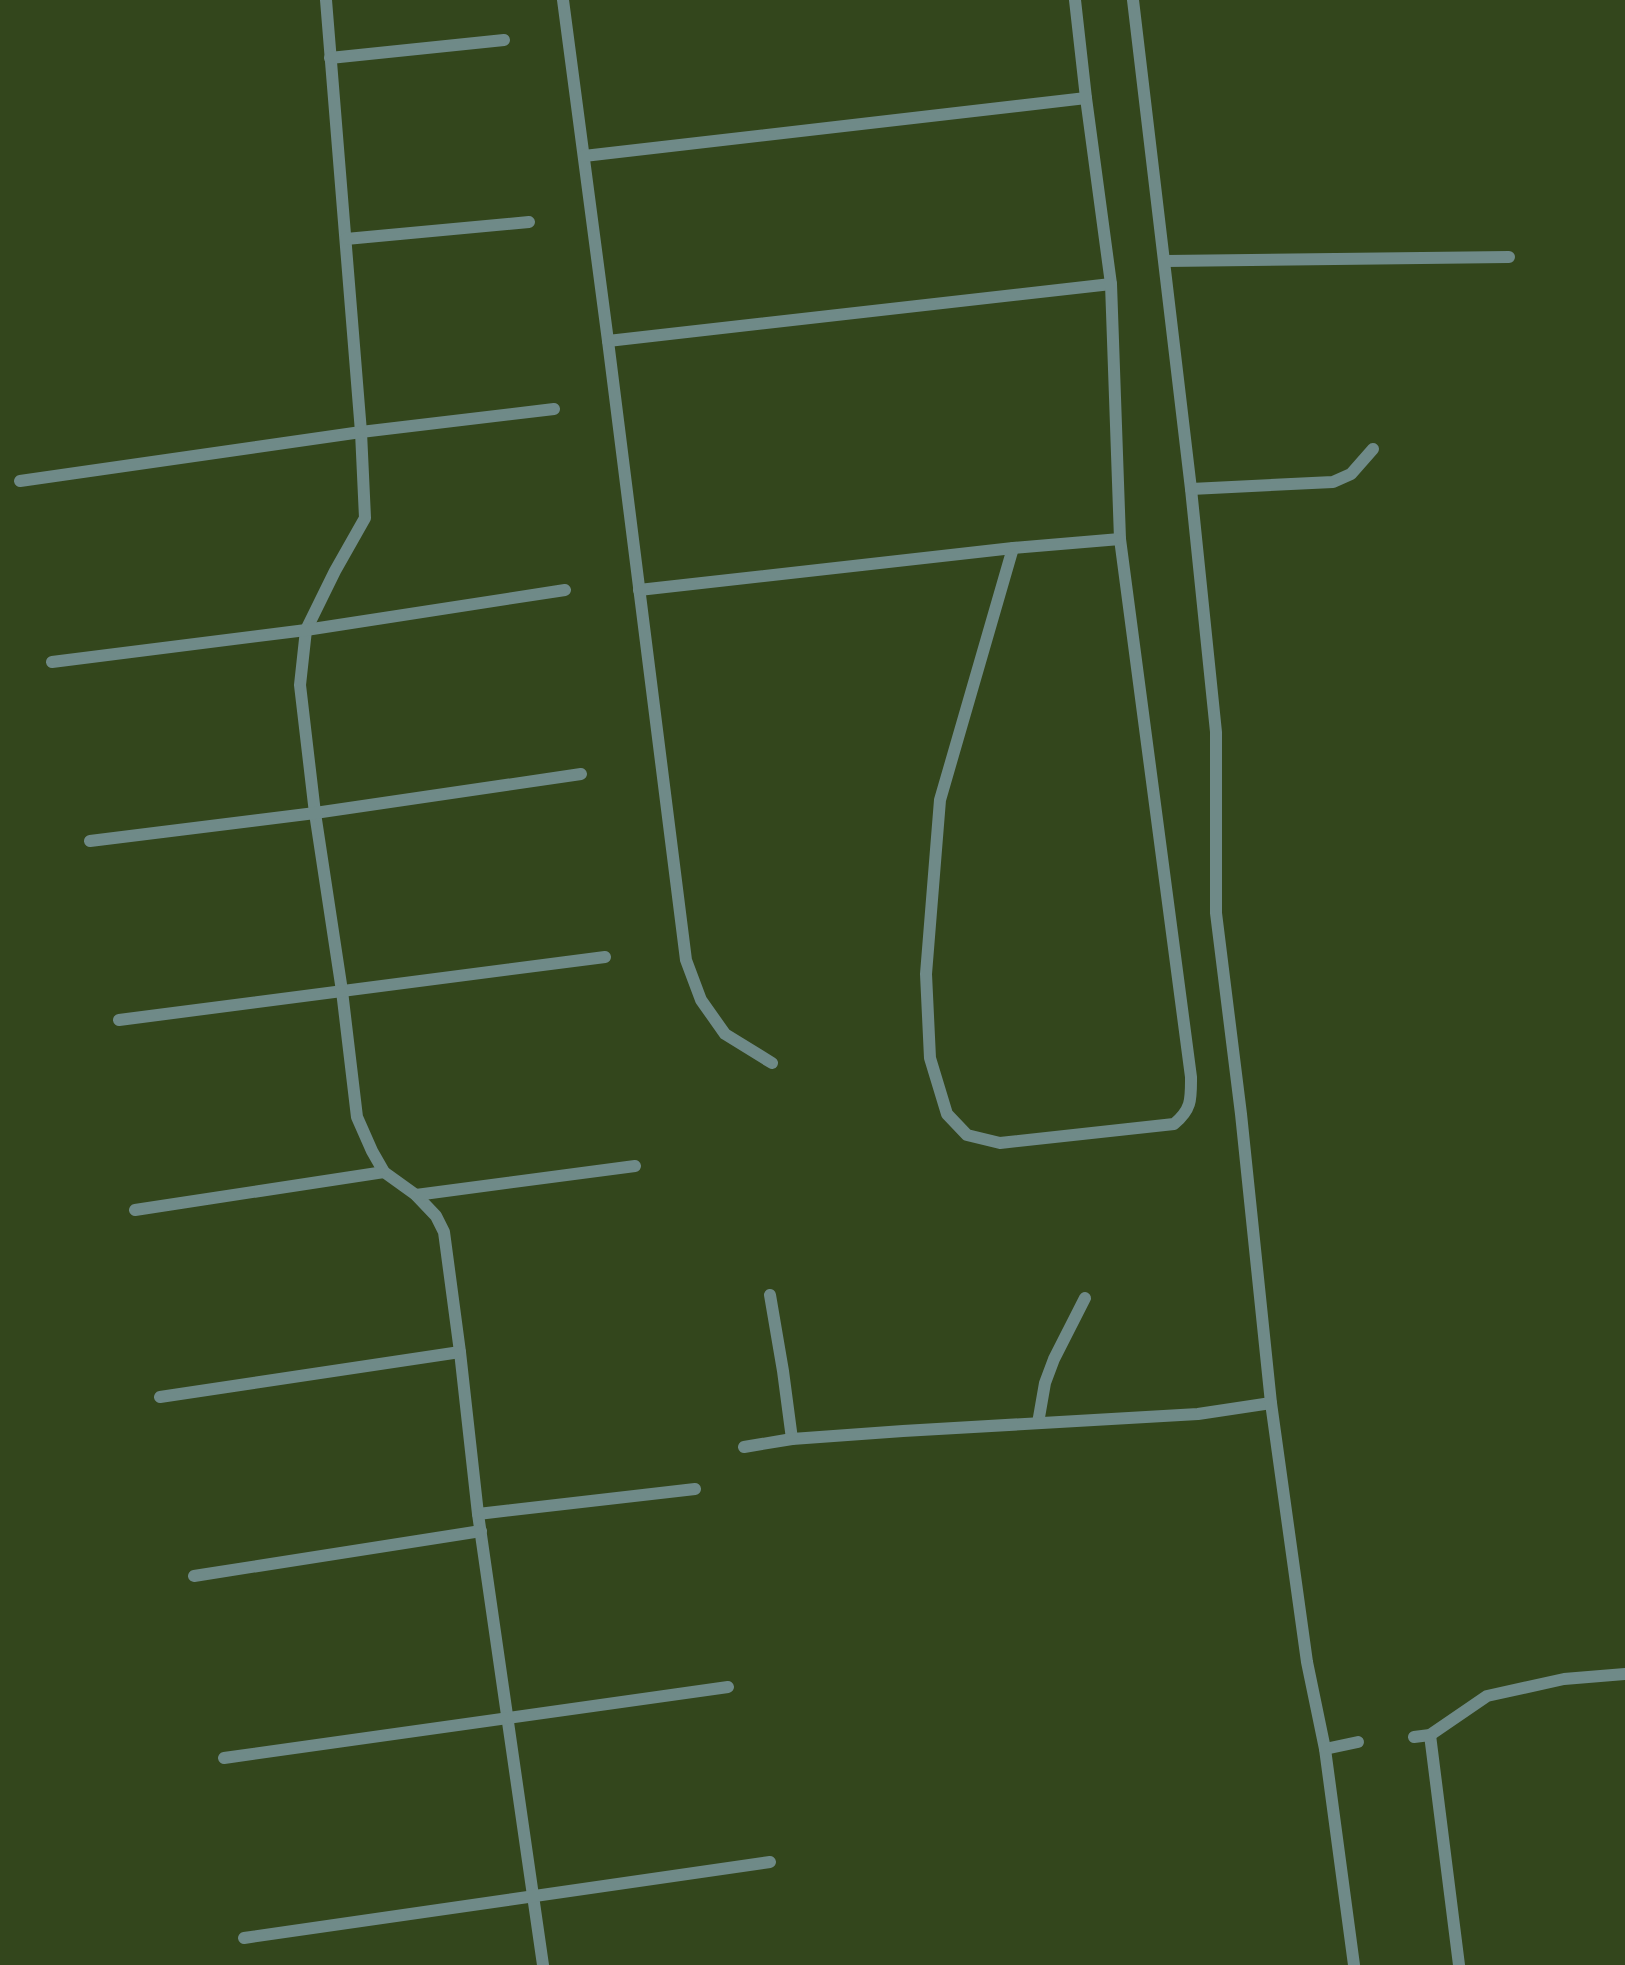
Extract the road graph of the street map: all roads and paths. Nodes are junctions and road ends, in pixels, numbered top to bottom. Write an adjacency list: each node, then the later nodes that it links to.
1 (326, 0): 6 (street)
2 (563, 0): 8 (street)
3 (1075, 0): 7 (street)
4 (1133, 0): 12 (street)
5 (504, 40): 6 (street)
6 (330, 58): 10 (street)
7 (1086, 98): 8 (street); 13 (street)
8 (584, 156): 14 (street)
9 (529, 222): 10 (street)
10 (346, 239): 16 (street)
11 (1509, 257): 12 (street)
12 (1166, 261): 19 (street)
13 (1111, 284): 14 (street); 20 (street)
14 (608, 341): 23 (street)
15 (554, 409): 16 (street)
16 (361, 432): 18 (street); 24 (street)
17 (1372, 449): 19 (street)
18 (20, 482)
19 (1191, 489): 41 (street)
20 (1120, 539): 21 (street); 21 (street)
21 (1013, 548): 23 (street)
22 (565, 590): 24 (street)
23 (639, 590): 32 (street)
24 (306, 630): 25 (street); 27 (street)
25 (52, 662)
26 (581, 774): 27 (street)
27 (315, 813): 28 (street); 30 (street)
28 (90, 841)
29 (605, 957): 30 (street)
30 (342, 991): 31 (street); 34 (street)
31 (119, 1020)
32 (772, 1063)
33 (635, 1166): 35 (street)
34 (384, 1172): 35 (street); 36 (street)
35 (416, 1195): 39 (street)
36 (135, 1210)
37 (770, 1296): 43 (street)
38 (1085, 1298): 42 (street)
39 (460, 1352): 40 (street); 46 (street)
40 (160, 1397)
41 (1271, 1403): 42 (street); 55 (street)
42 (1038, 1423): 43 (street)
43 (792, 1440): 44 (street)
44 (744, 1447)
45 (695, 1489): 46 (street)
46 (478, 1514): 47 (street)
47 (481, 1531): 48 (street); 51 (street)
48 (194, 1576)
49 (1625, 1674): 52 (street)
50 (728, 1687): 51 (street)
51 (507, 1718): 56 (street); 58 (street)
52 (1430, 1735): 53 (street); 62 (street)
53 (1414, 1737)
54 (1358, 1742): 55 (street)
55 (1325, 1749): 61 (street)
56 (224, 1758)
57 (770, 1862): 58 (street)
58 (532, 1896): 59 (street); 60 (street)
59 (244, 1938)
60 (543, 1965)
61 (1354, 1965)
62 (1460, 1965)

